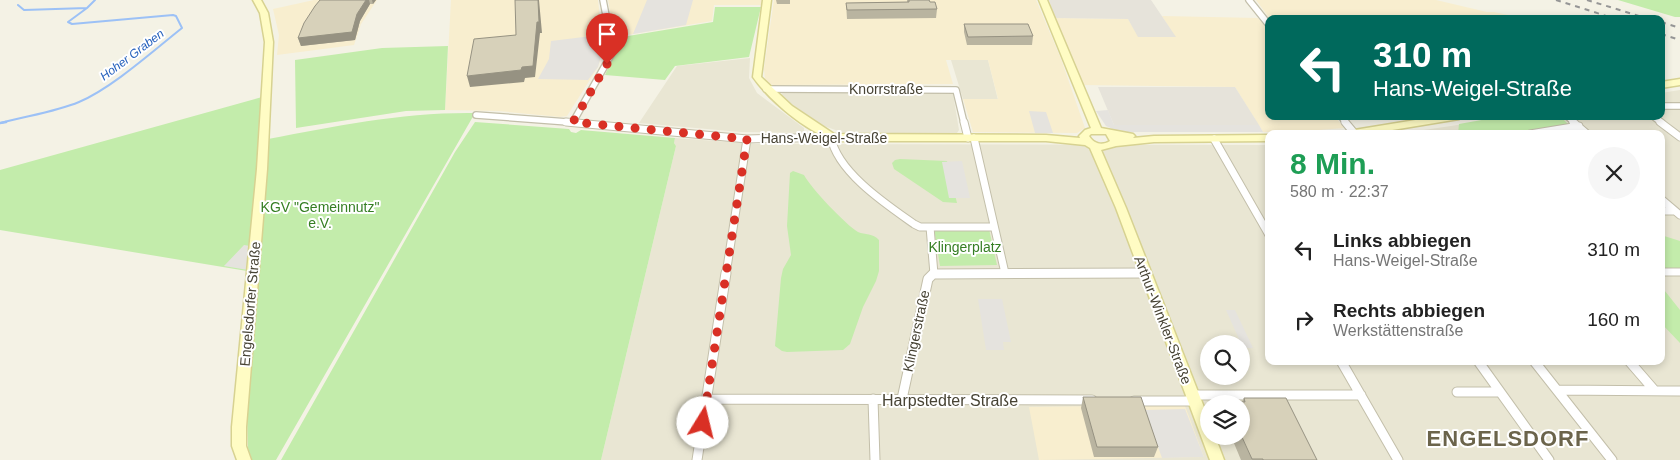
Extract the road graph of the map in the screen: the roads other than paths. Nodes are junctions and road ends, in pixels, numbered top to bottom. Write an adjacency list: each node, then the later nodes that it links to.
1 (257, 0): 57 (street, Engelsdorfer Straße)
2 (603, 0): 16 (street)
3 (767, 0): 9 (street)
4 (1249, 0): 6 (street)
5 (1045, 3): 18 (street)
6 (1265, 20)
7 (1680, 82): 8 (street)
8 (1665, 85)
9 (765, 89): 22 (street); 24 (street, Knorrstraße)
10 (1665, 106): 11 (street)
11 (1680, 106)
12 (476, 115): 16 (street, Hans-Weigel-Straße)
13 (1434, 120): 19 (street)
14 (1572, 120): 17 (street)
15 (1658, 120): 23 (street)
16 (573, 122): 26 (street, Hans-Weigel-Straße)
17 (1579, 126): 20 (street); 21 (street)
18 (1097, 130): 28 (street); 29 (street)
19 (1372, 130)
20 (1561, 130)
21 (1583, 130)
22 (831, 137): 24 (street, Hans-Weigel-Straße); 26 (street, Hans-Weigel-Straße); 33 (street)
23 (1680, 137)
24 (971, 138): 28 (street, Hans-Weigel-Straße); 34 (street)
25 (1265, 138): 27 (street)
26 (747, 139): 52 (street)
27 (1214, 139): 29 (street); 35 (street)
28 (1089, 141): 29 (street, Hans-Weigel-Straße); 31 (street, Arthur-Winkler-Straße)
29 (1111, 141): 31 (street, Arthur-Winkler-Straße)
30 (1665, 202): 32 (street)
31 (1121, 208): 39 (street, Arthur-Winkler-Straße)
32 (1677, 213)
33 (930, 227): 34 (street); 40 (street, Klingerstraße)
34 (994, 227): 38 (street)
35 (1265, 228)
36 (1665, 272): 37 (street)
37 (1680, 272)
38 (1005, 273): 39 (street); 40 (street)
39 (1145, 273): 51 (street, Arthur-Winkler-Straße)
40 (934, 274): 53 (street, Klingerstraße)
41 (1343, 365): 50 (street)
42 (1481, 365): 49 (street)
43 (1537, 365): 45 (street)
44 (1632, 365): 46 (street)
45 (1558, 390): 46 (street); 63 (street)
46 (1655, 391): 47 (street)
47 (1680, 391)
48 (1457, 392): 49 (street)
49 (1500, 392): 62 (street)
50 (1360, 395): 51 (street); 61 (street)
51 (1193, 398): 56 (street); 60 (street, Arthur-Winkler-Straße)
52 (707, 399): 54 (street, Harpstedter Straße); 58 (street)
53 (902, 399): 54 (street, Harpstedter Straße); 55 (street, Harpstedter Straße)
54 (873, 400): 59 (street)
55 (1104, 401)
56 (1124, 401)
57 (244, 460)
58 (697, 460)
59 (875, 460)
60 (1217, 460)
61 (1398, 460)
62 (1549, 460)
63 (1612, 460)

